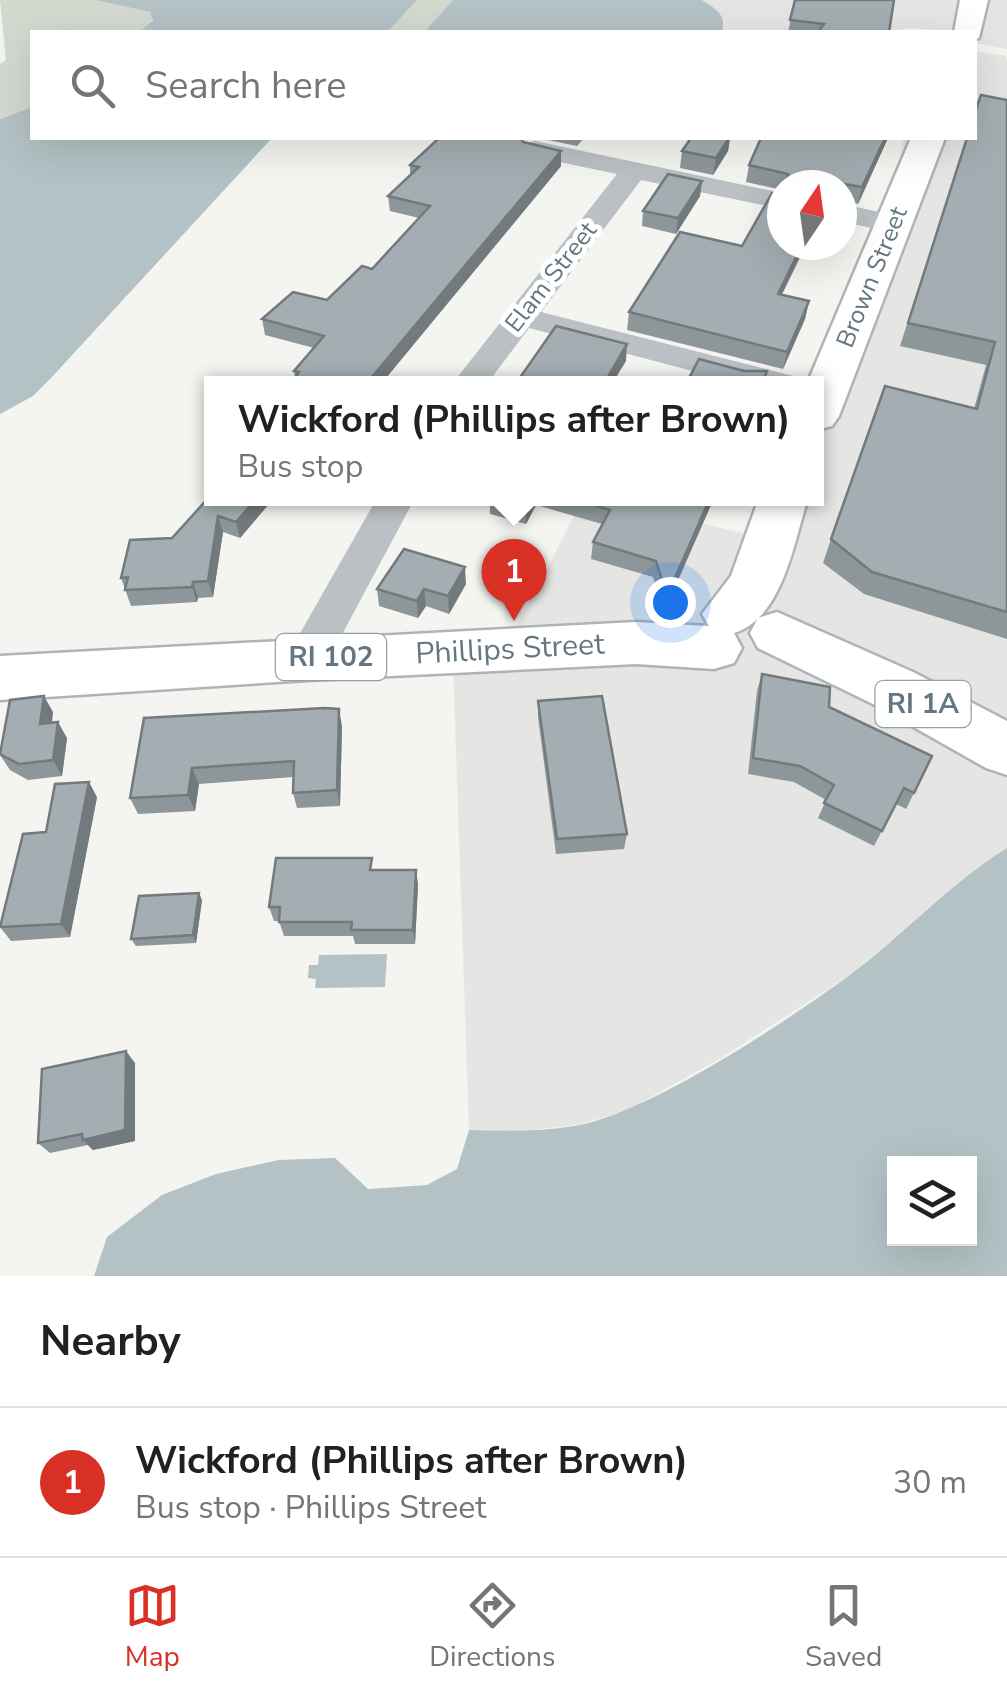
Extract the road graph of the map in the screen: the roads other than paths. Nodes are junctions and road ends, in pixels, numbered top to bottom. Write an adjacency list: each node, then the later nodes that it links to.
1 (974, 0): 2 (main road)
2 (969, 30)
3 (927, 140): 8 (main road, Brown Street)
4 (535, 148): 5 (street)
5 (633, 172): 6 (street); 9 (street, Elam Street)
6 (767, 198)
7 (857, 216): 8 (street)
8 (892, 223): 12 (main road, Brown Street)
9 (520, 316): 10 (street, Elam Street); 11 (street)
10 (475, 376)
11 (754, 376)
12 (824, 389)
13 (392, 506): 16 (street)
14 (781, 506): 15 (main road)
15 (735, 628): 16 (main road, Phillips Street / RI 102); 18 (main road, RI 1A)
16 (308, 658): 17 (main road, Phillips Street / RI 102)
17 (0, 678)
18 (1007, 750)

